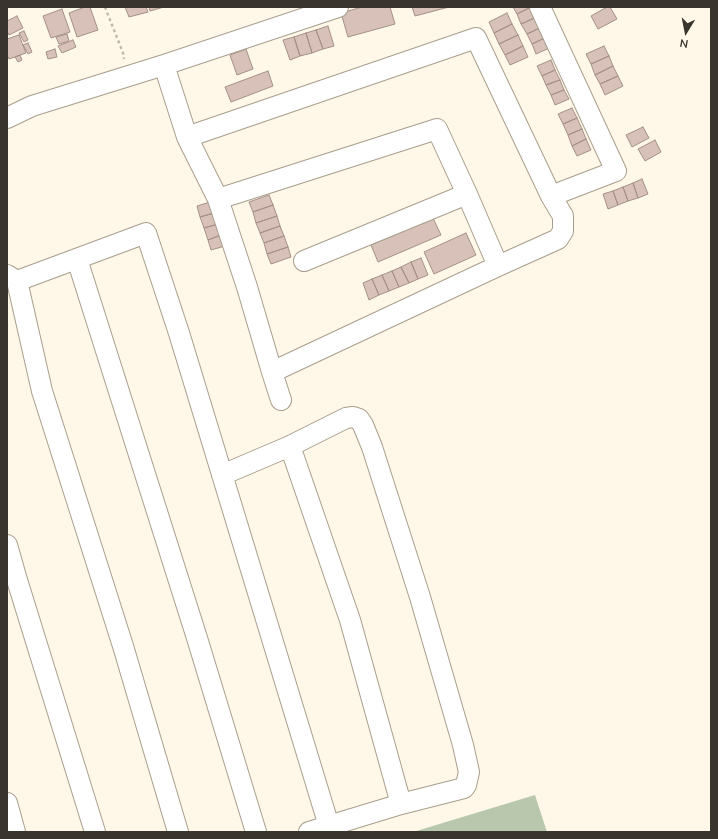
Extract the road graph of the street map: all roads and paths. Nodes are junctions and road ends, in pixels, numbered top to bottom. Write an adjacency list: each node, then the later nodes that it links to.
1 (104, 7): 5 (path)
2 (338, 7): 4 (street)
3 (540, 7): 9 (street)
4 (164, 65): 5 (street); 7 (street)
5 (127, 77): 6 (street)
6 (7, 118)
7 (186, 137): 9 (street); 10 (street)
8 (467, 194): 10 (street); 12 (street); 13 (street)
9 (551, 196): 13 (street)
10 (218, 199): 15 (street)
11 (77, 259): 14 (street); 18 (street); 26 (street)
12 (304, 261)
13 (498, 266): 15 (street)
14 (12, 278): 25 (street)
15 (272, 372): 16 (street)
16 (281, 400)
17 (290, 446): 18 (street); 21 (street); 21 (street)
18 (222, 475): 22 (street)
19 (7, 545): 24 (street)
20 (7, 803): 23 (street)
21 (401, 804): 22 (street)
22 (329, 826): 27 (street)
23 (15, 832)
24 (95, 832)
25 (178, 832)
26 (256, 832)
27 (309, 832)

